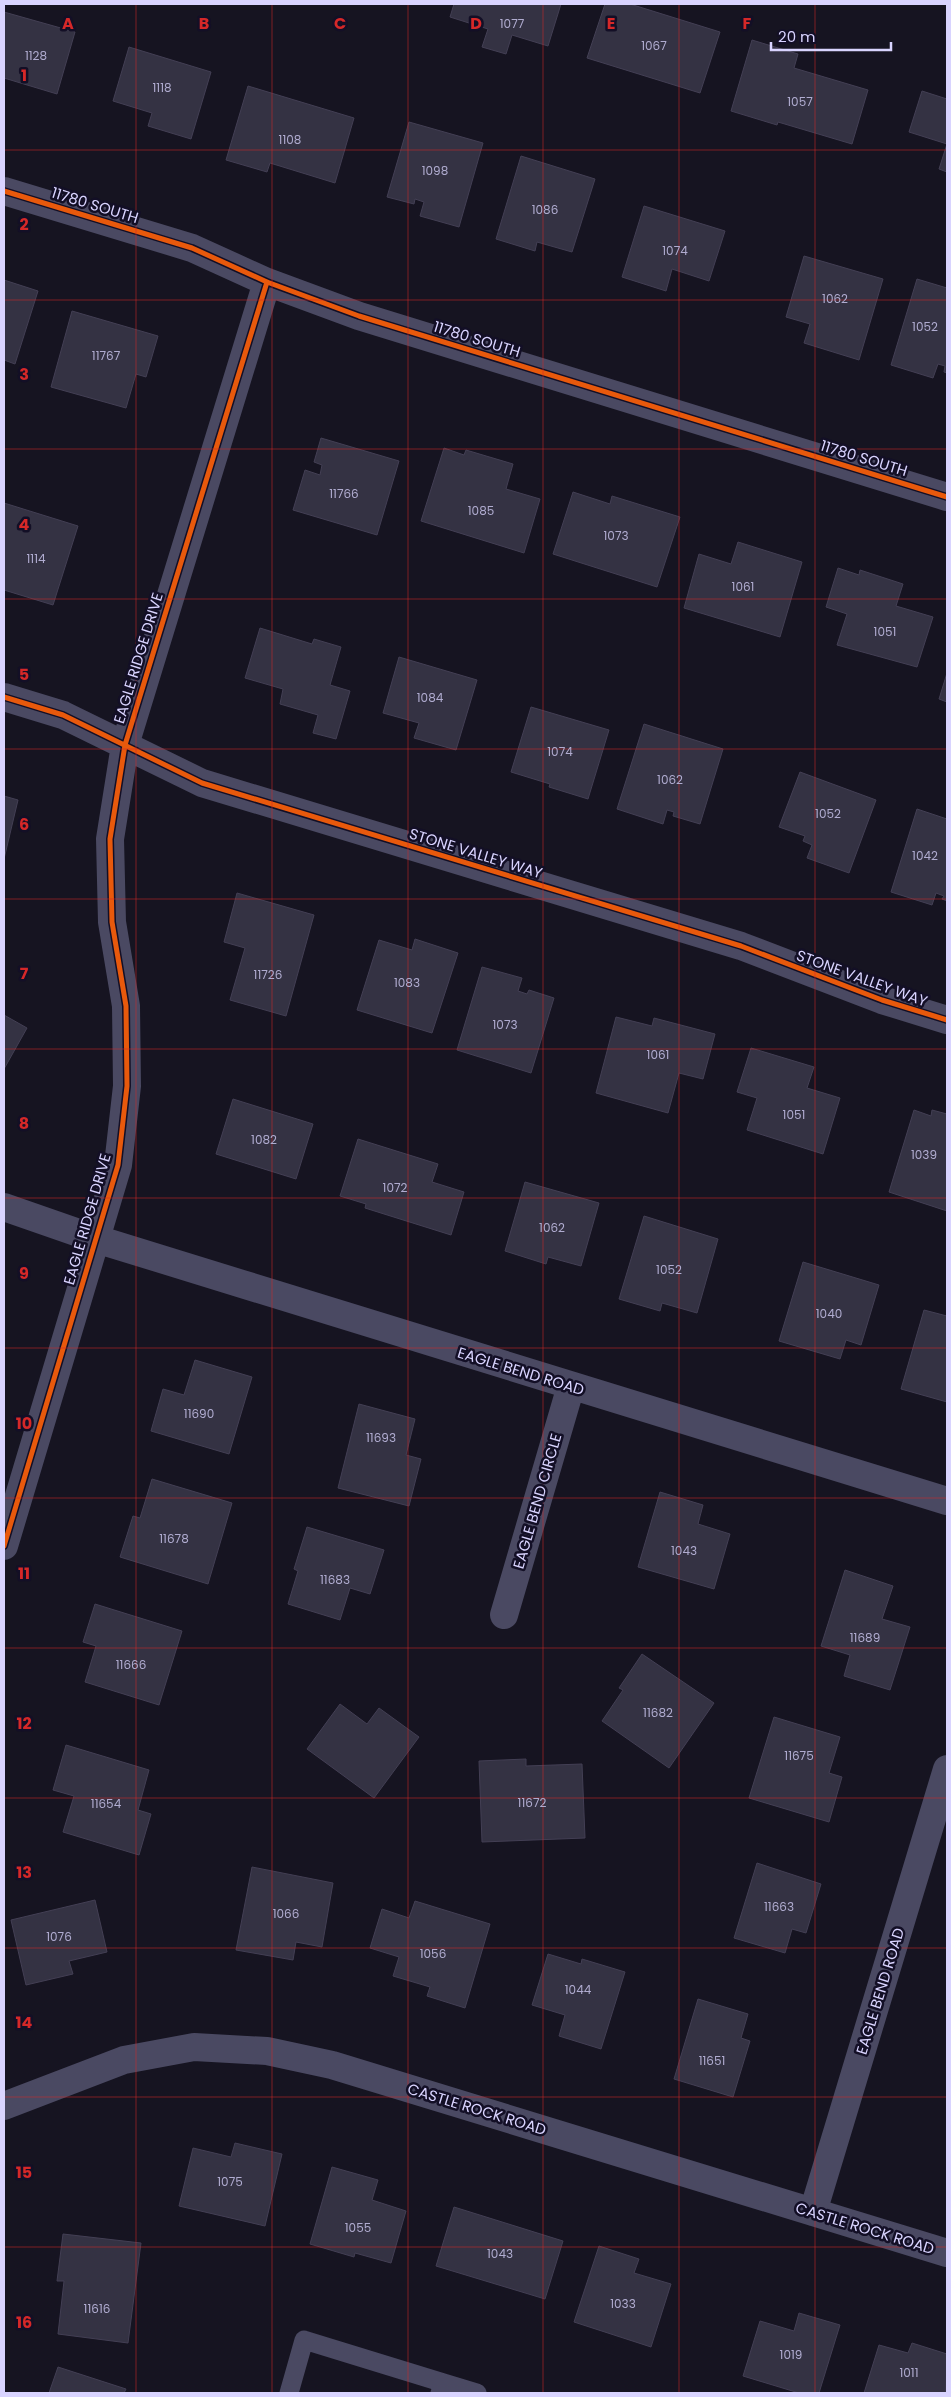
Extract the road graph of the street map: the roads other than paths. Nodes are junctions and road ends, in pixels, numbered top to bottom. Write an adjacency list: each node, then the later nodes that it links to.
1 (4, 191): 2 (street, 11780 SOUTH)
2 (267, 282): 3 (street, 11780 SOUTH); 5 (street, EAGLE RIDGE DRIVE)
3 (947, 497)
4 (4, 697): 5 (street, STONE VALLEY WAY)
5 (124, 745): 6 (street, STONE VALLEY WAY); 8 (street, EAGLE RIDGE DRIVE)
6 (947, 1020)
7 (4, 1207): 8 (street, EAGLE BEND ROAD)
8 (96, 1239): 9 (street, EAGLE BEND ROAD); 11 (street, EAGLE RIDGE DRIVE)
9 (571, 1386): 10 (street, EAGLE BEND ROAD); 12 (street, EAGLE BEND CIRCLE)
10 (947, 1500)
11 (4, 1546)
12 (504, 1616)
13 (947, 1769): 15 (street, EAGLE BEND ROAD)
14 (4, 2106): 15 (street, CASTLE ROCK ROAD)
15 (812, 2212): 16 (street, CASTLE ROCK ROAD)
16 (947, 2253)
17 (442, 2388): 18 (lane); 19 (lane)
18 (289, 2393)
19 (477, 2393)

